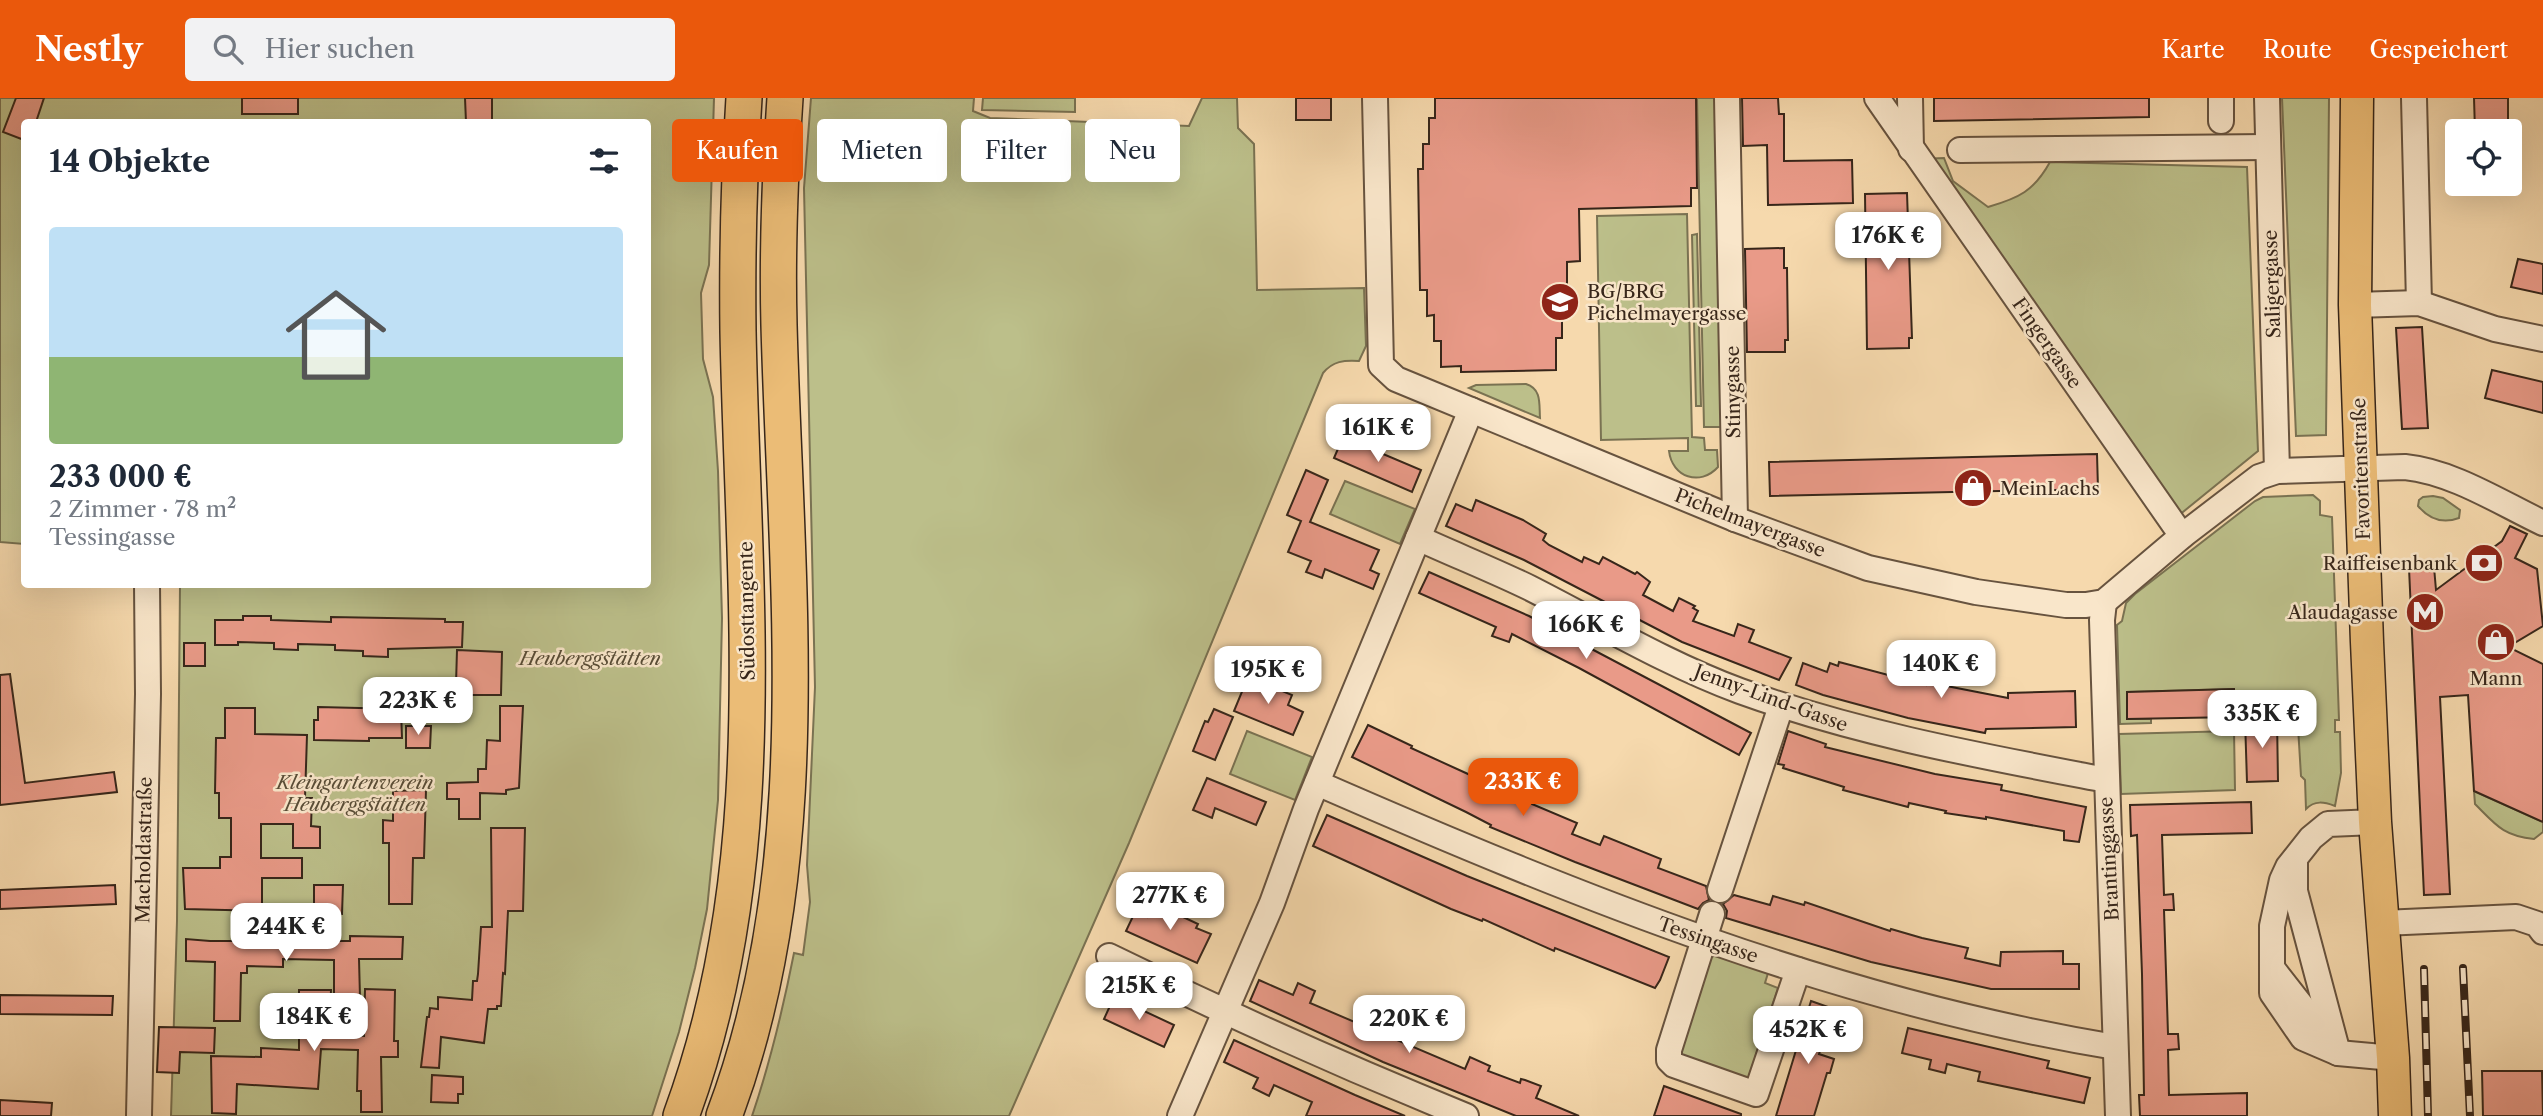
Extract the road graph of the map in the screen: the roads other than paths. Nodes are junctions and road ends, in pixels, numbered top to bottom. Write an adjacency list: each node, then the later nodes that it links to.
1 (744, 98): 43 (highway, Südosttangente)
2 (785, 98): 44 (highway)
3 (1375, 98): 16 (street, Pichelmayergasse)
4 (1727, 98): 19 (street, Stinygasse)
5 (1877, 98): 11 (street, Fingergasse)
6 (1910, 98): 11 (street)
7 (2267, 98): 10 (street, Saligergasse)
8 (2357, 98): 14 (main road, Favoritenstraße)
9 (2414, 98): 13 (street)
10 (2267, 147): 12 (street); 18 (street, Saligergasse)
11 (1911, 150): 21 (street, Fingergasse)
12 (1960, 150)
13 (2419, 303): 14 (street); 15 (street)
14 (2355, 305): 17 (main road, Favoritenstraße)
15 (2543, 339)
16 (1471, 410): 19 (street, Pichelmayergasse); 22 (street)
17 (2361, 469): 18 (street); 20 (street); 28 (main road, Favoritenstraße)
18 (2277, 471): 21 (street)
19 (1735, 519): 24 (street, Pichelmayergasse)
20 (2543, 523)
21 (2182, 536): 24 (street)
22 (1418, 538): 25 (street, Jenny-Lind-Gasse); 27 (street)
23 (147, 588): 42 (street, Macholdastraße)
24 (2104, 601): 26 (street, Brantinggasse)
25 (1781, 706): 26 (street, Jenny-Lind-Gasse); 30 (street)
26 (2106, 780): 38 (street, Brantinggasse)
27 (1317, 783): 34 (street, Tessingasse); 37 (street)
28 (2375, 822): 29 (street); 32 (main road, Favoritenstraße)
29 (2296, 855): 39 (street); 39 (street)
30 (1720, 890)
31 (1712, 914): 34 (street)
32 (2383, 923): 33 (street); 40 (main road, Favoritenstraße)
33 (2543, 932)
34 (1704, 941): 36 (street, Tessingasse); 41 (street)
35 (1109, 956): 37 (street)
36 (1798, 970): 38 (street, Tessingasse); 41 (street)
37 (1225, 1013): 45 (street); 46 (street)
38 (2115, 1046): 47 (street, Brantinggasse)
39 (2338, 1053): 40 (street)
40 (2393, 1058): 48 (main road, Favoritenstraße)
41 (1752, 1105)
42 (139, 1116)
43 (681, 1116)
44 (724, 1116)
45 (1180, 1116)
46 (1466, 1116)
47 (2118, 1116)
48 (2395, 1116)

